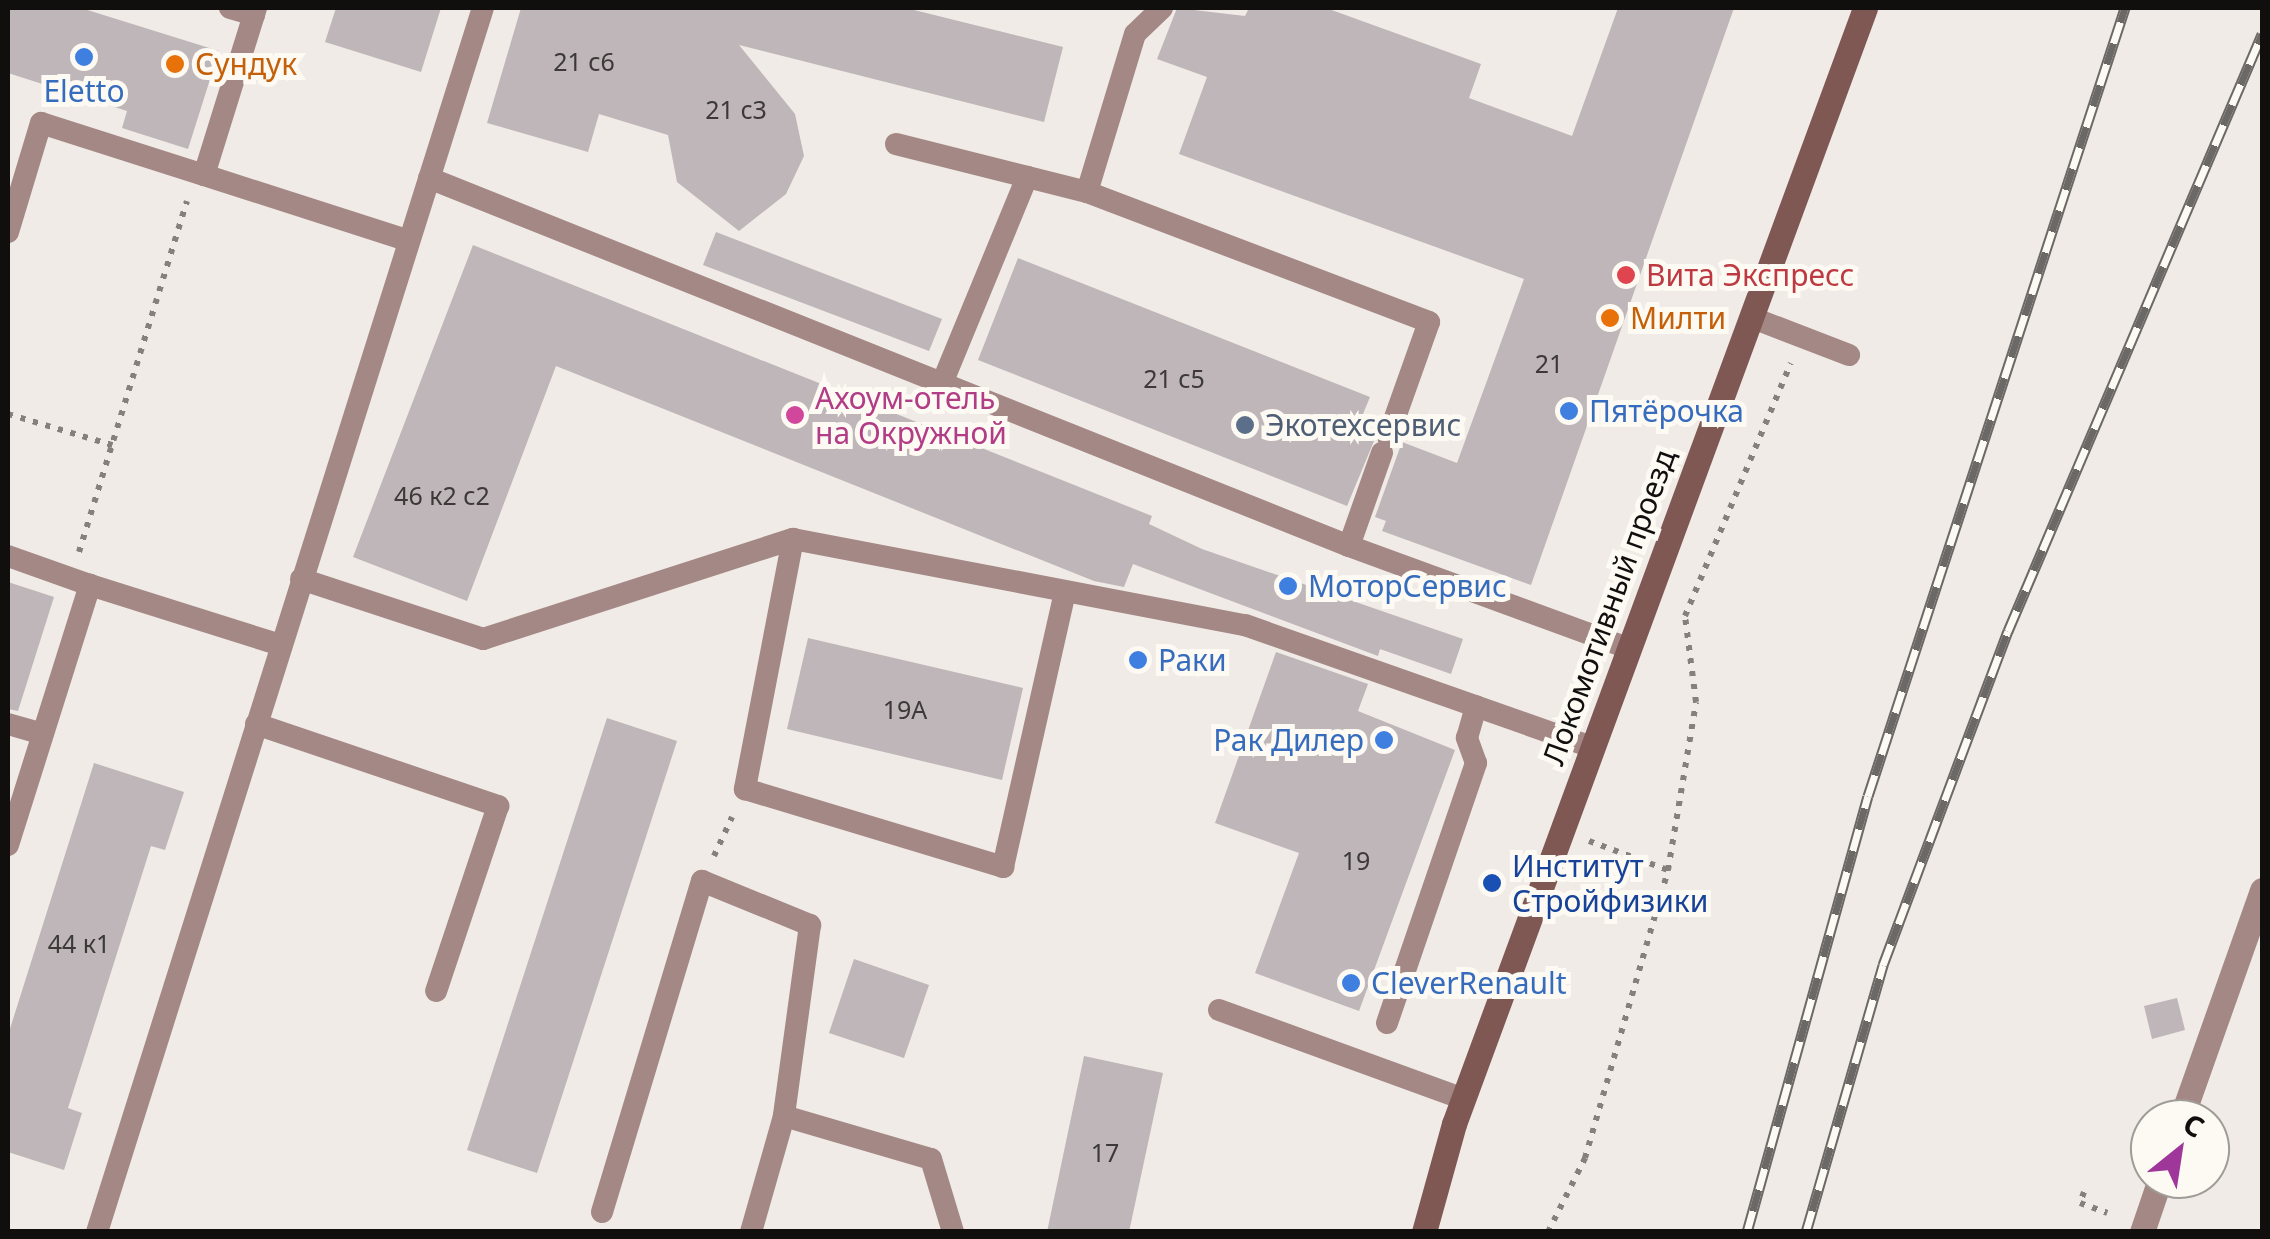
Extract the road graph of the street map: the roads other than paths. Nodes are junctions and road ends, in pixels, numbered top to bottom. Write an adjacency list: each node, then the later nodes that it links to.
1 (230, 8): 5 (lane)
2 (484, 8): 8 (lane)
3 (1162, 8): 10 (lane)
4 (1865, 8): 13 (street, Локомотивный проезд)
5 (255, 11): 7 (lane)
6 (896, 144): 9 (lane)
7 (200, 174): 11 (lane); 12 (lane)
8 (429, 178): 12 (lane); 15 (lane)
9 (1027, 178): 10 (lane); 15 (lane)
10 (1087, 192): 17 (lane)
11 (8, 232)
12 (409, 242): 19 (lane)
13 (1753, 318): 14 (lane); 23 (street, Локомотивный проезд)
14 (1850, 355)
15 (943, 381): 17 (lane)
16 (793, 539): 19 (lane); 21 (lane); 21 (lane)
17 (1349, 546): 23 (lane)
18 (8, 556): 20 (lane)
19 (301, 579): 22 (lane)
20 (81, 581): 22 (lane); 27 (lane)
21 (1064, 596): 24 (lane)
22 (280, 645): 26 (lane)
23 (1627, 648): 28 (street, Локомотивный проезд)
24 (1476, 706): 28 (lane); 33 (lane)
25 (8, 724): 27 (lane)
26 (256, 724): 31 (lane); 39 (lane)
27 (43, 734): 29 (lane)
28 (1591, 746): 34 (street, Локомотивный проезд)
29 (8, 846)
30 (2262, 890): 35 (street)
31 (436, 990)
32 (1219, 1010): 34 (lane)
33 (1387, 1023)
34 (1463, 1099): 42 (street, Локомотивный проезд)
35 (2188, 1099)
36 (784, 1116): 38 (lane); 40 (lane); 41 (lane)
37 (2153, 1199): 43 (street)
38 (602, 1212)
39 (98, 1232)
40 (751, 1232)
41 (953, 1232)
42 (1424, 1232)
43 (2142, 1232)

